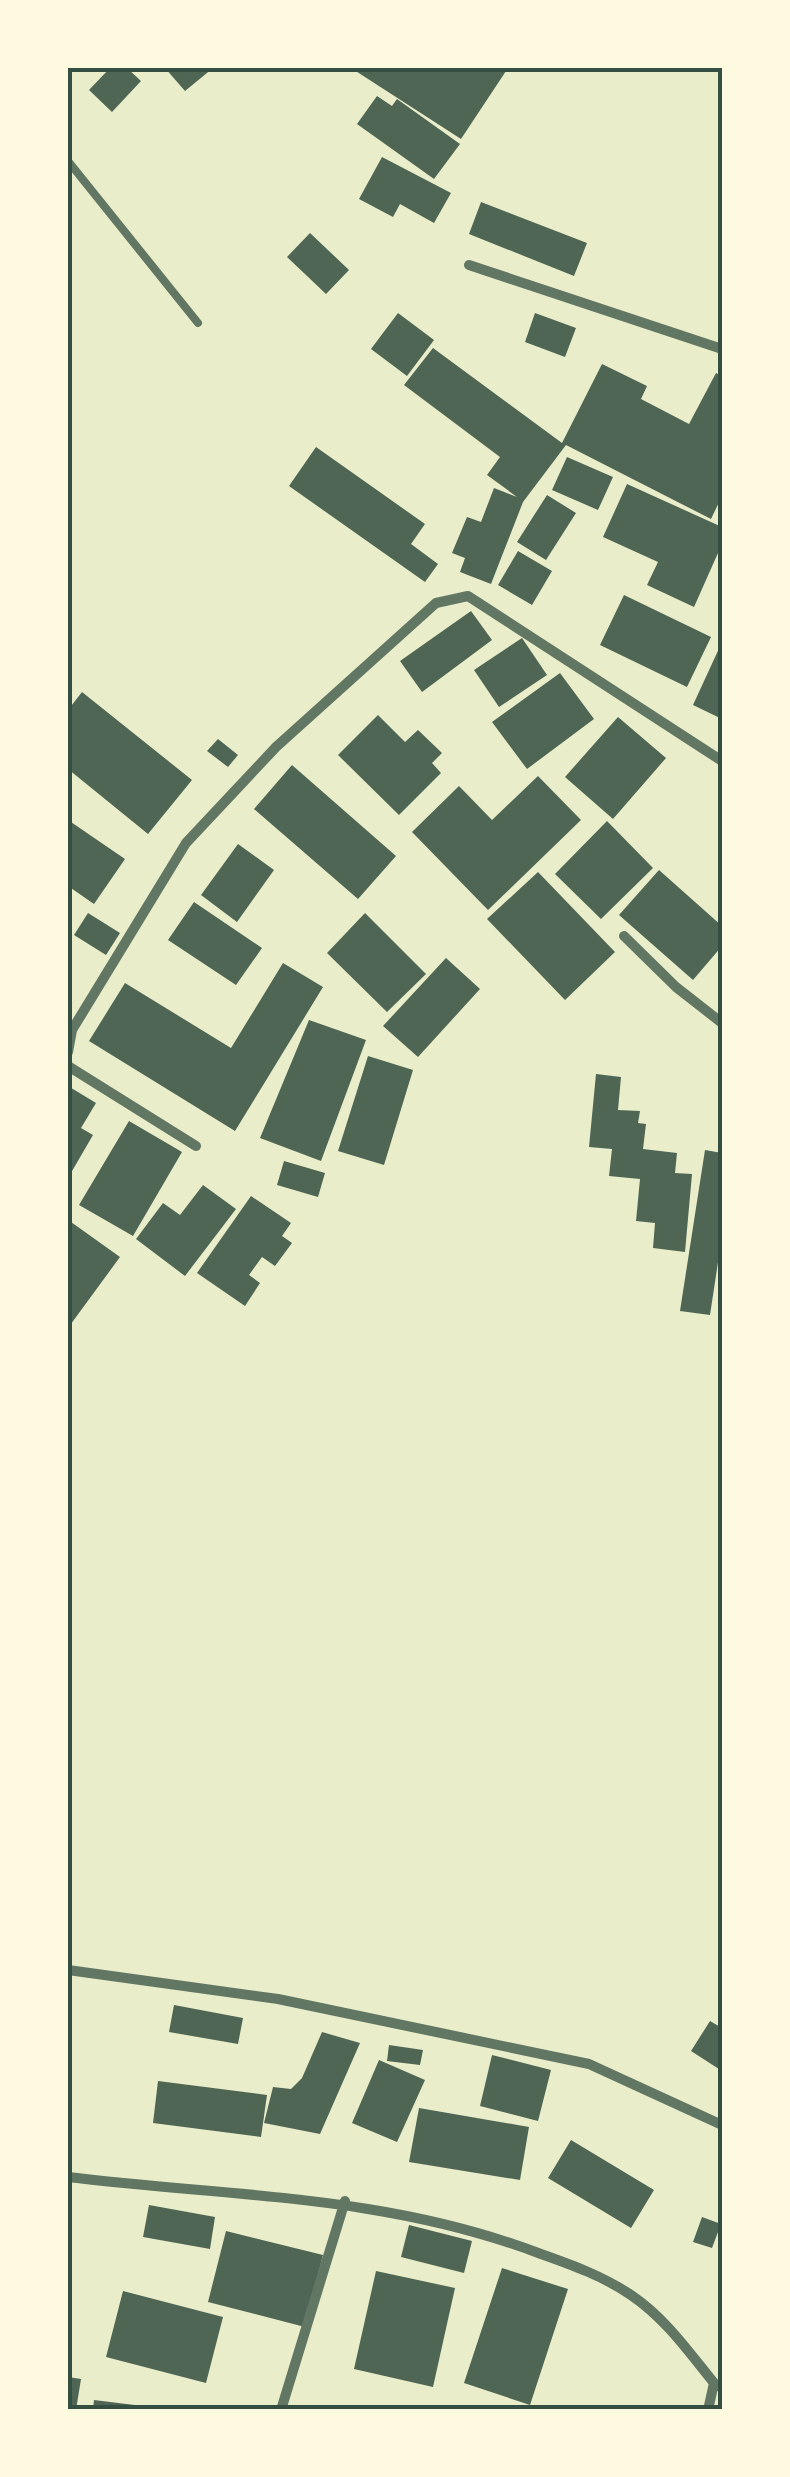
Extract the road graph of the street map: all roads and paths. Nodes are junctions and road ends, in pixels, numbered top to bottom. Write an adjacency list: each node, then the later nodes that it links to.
1 (68, 161): 3 (lane)
2 (469, 265): 4 (street)
3 (198, 323)
4 (722, 349)
5 (722, 761): 8 (street)
6 (624, 936): 7 (street)
7 (722, 1023)
8 (68, 1052)
9 (68, 1066): 10 (street)
10 (196, 1146)
11 (68, 1970): 12 (street)
12 (722, 2124)
13 (68, 2177): 14 (street)
14 (345, 2202): 15 (street); 16 (street)
15 (718, 2386): 17 (street)
16 (280, 2410)
17 (708, 2410)

